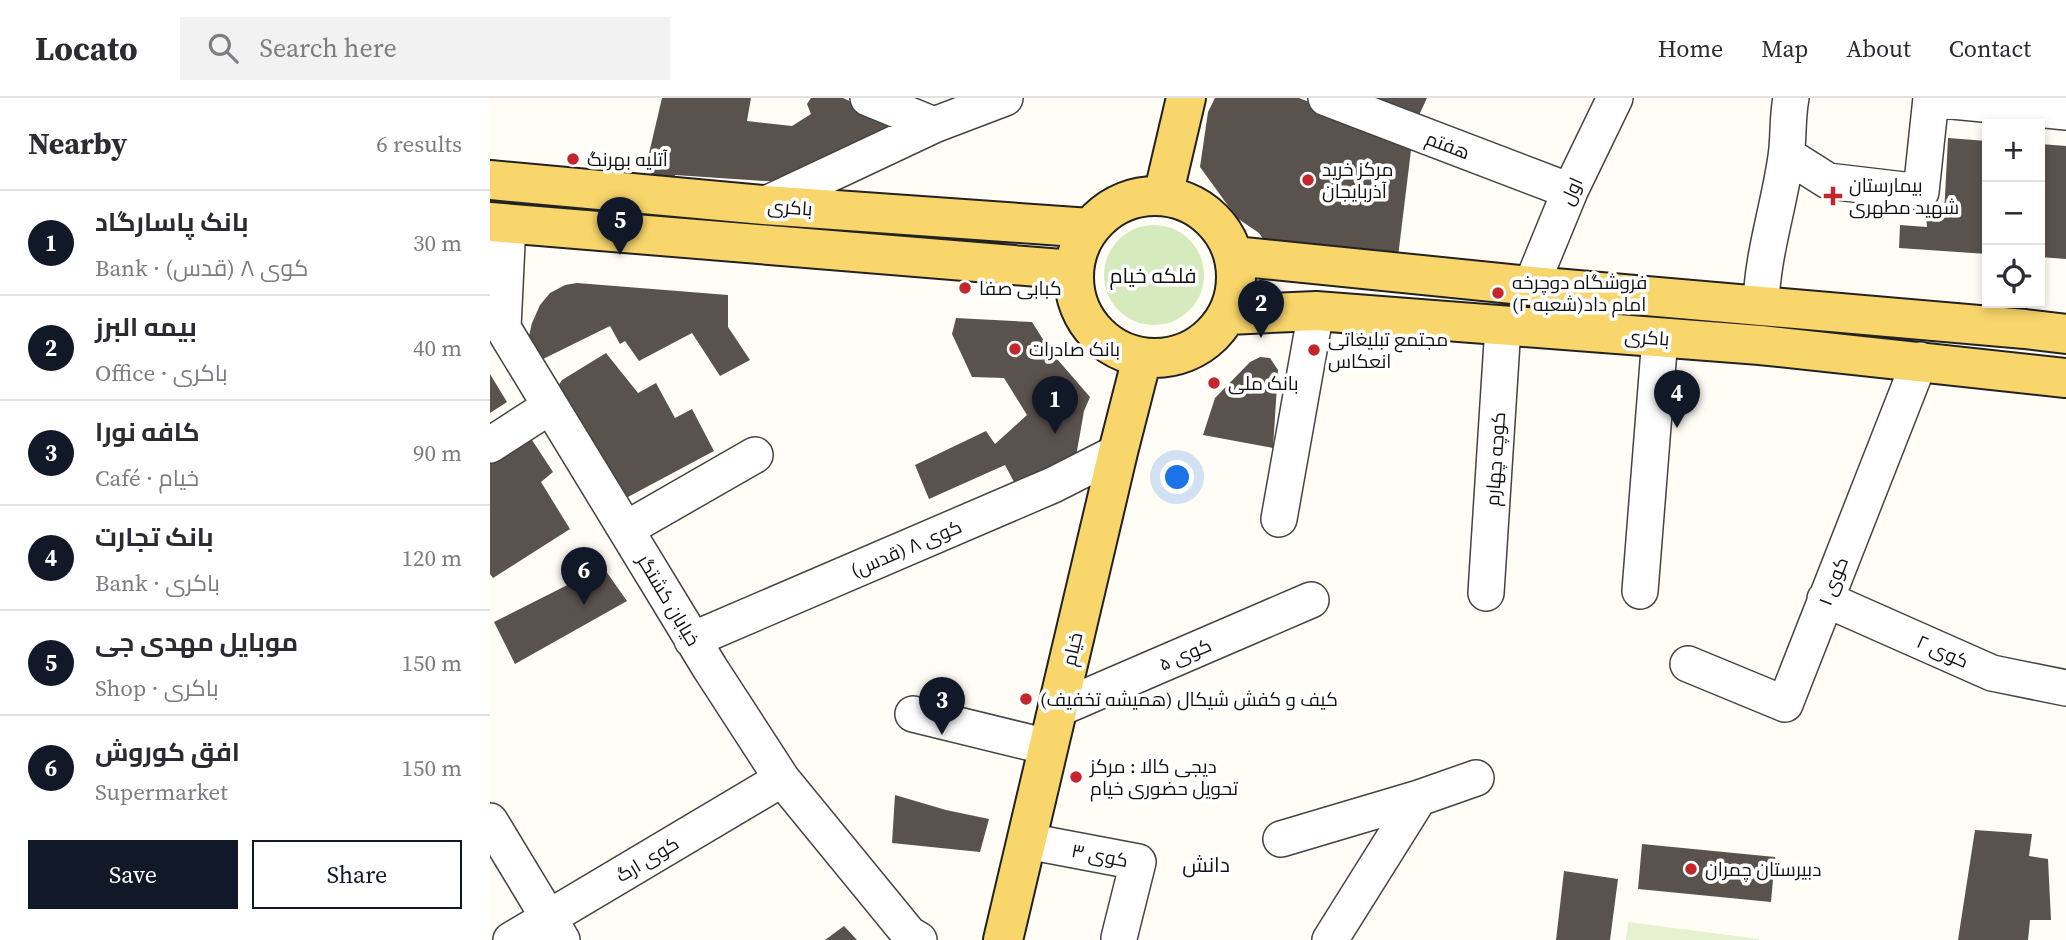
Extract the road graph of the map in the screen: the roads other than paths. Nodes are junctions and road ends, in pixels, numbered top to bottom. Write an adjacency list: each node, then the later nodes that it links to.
1 (868, 98): 9 (street)
2 (1004, 98): 9 (street)
3 (1186, 98): 13 (main road)
4 (1326, 98): 12 (street, هفتم)
5 (1615, 98): 12 (street, اول)
6 (1791, 98): 10 (street)
7 (1931, 99): 8 (street); 10 (street)
8 (2066, 112)
9 (934, 125): 14 (street)
10 (1787, 155): 20 (street)
11 (490, 180): 14 (main road, باکری)
12 (1570, 191): 19 (street, اول)
13 (1163, 196): 16 (main road); 17 (main road)
14 (764, 205): 16 (main road, باکری)
15 (499, 223): 18 (main road, باکری); 26 (street, خیابان کشتگر)
16 (1090, 228): 18 (main road)
17 (1234, 256): 19 (main road, باکری); 22 (main road)
18 (1073, 270): 30 (main road)
19 (1531, 286): 20 (main road, باکری)
20 (1761, 306): 25 (main road, باکری); 29 (main road)
21 (1316, 311): 22 (main road, باکری); 24 (main road, باکری); 37 (street)
22 (1228, 315): 30 (main road)
23 (2066, 323): 25 (main road)
24 (1503, 326): 28 (main road, باکری); 40 (street, کوچه چهارم)
25 (2025, 329): 27 (main road, باکری)
26 (496, 333): 33 (street, خیابان کشتگر)
27 (2066, 334)
28 (1660, 337): 29 (main road, باکری); 39 (street)
29 (1760, 345): 31 (main road, باکری)
30 (1142, 358): 35 (main road, خیام)
31 (1920, 360): 32 (main road, باکری); 41 (street, کوی ۱)
32 (2066, 378)
33 (549, 407): 34 (street); 38 (street, خیابان کشتگر)
34 (490, 445)
35 (1118, 452): 43 (street, کوی ۸ (قدس)); 46 (main road, خیام)
36 (755, 455): 38 (street)
37 (1279, 519)
38 (626, 530): 43 (street, خیابان کشتگر)
39 (1640, 592)
40 (1486, 593)
41 (1825, 599): 44 (street, کوی ۱); 45 (street, کوی ۲)
42 (1311, 600): 46 (street, کوی ۵)
43 (692, 640): 50 (street, خیابان کشتگر)
44 (1688, 664)
45 (2066, 688)
46 (1058, 709): 48 (main road, خیام)
47 (914, 714): 48 (street)
48 (1048, 747): 54 (main road, خیام)
49 (1476, 778): 51 (street)
50 (782, 779): 55 (street, کوی ارگ); 56 (street, خیابان کشتگر)
51 (1419, 798): 53 (street); 60 (street)
52 (490, 821): 55 (street)
53 (1281, 839)
54 (1027, 841): 57 (street, کوی ۳); 59 (main road, خیام)
55 (555, 929): 58 (street, کوی ارگ)
56 (911, 938)
57 (1119, 938)
58 (511, 940)
59 (1003, 940)
60 (1330, 940)

